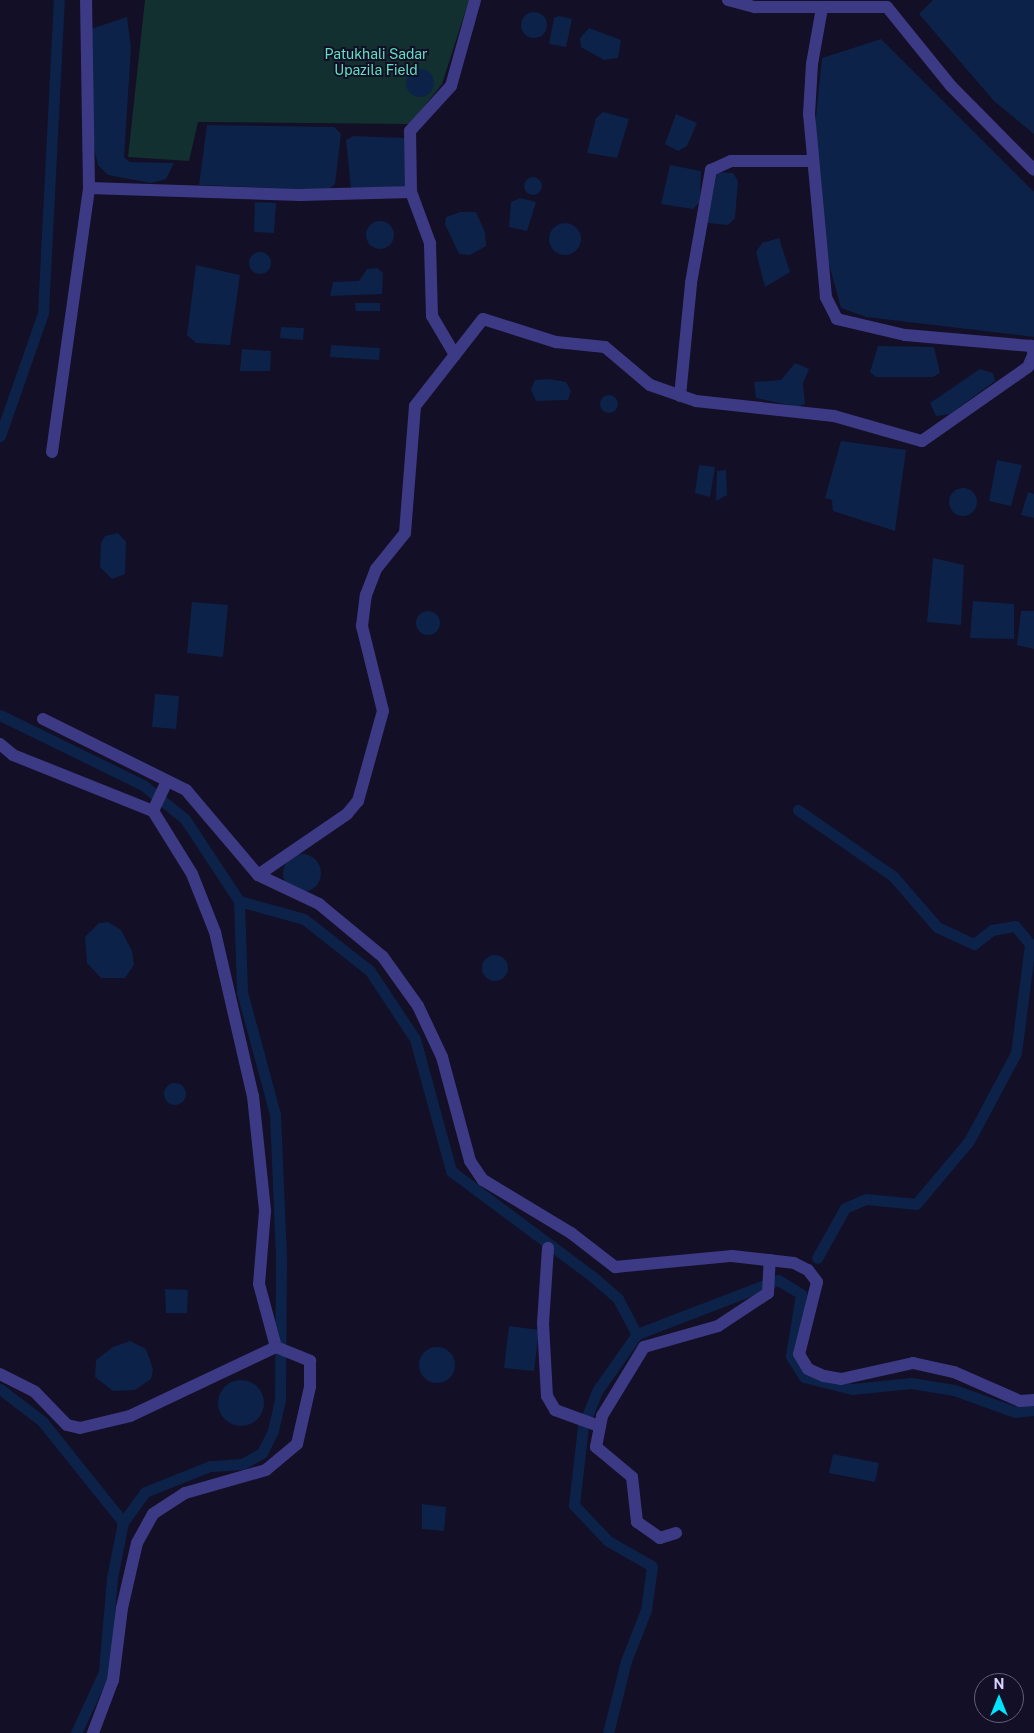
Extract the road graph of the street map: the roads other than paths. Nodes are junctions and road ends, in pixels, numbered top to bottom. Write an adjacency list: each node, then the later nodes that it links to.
1 (86, 0): 8 (street)
2 (475, 0): 9 (street)
3 (728, 0): 5 (street)
4 (891, 4): 5 (street); 7 (street)
5 (822, 8): 6 (street)
6 (812, 161): 11 (street); 11 (street)
7 (1034, 170)
8 (90, 188): 9 (street); 12 (street)
9 (411, 192): 10 (street)
10 (455, 355): 11 (street); 17 (street)
11 (680, 396)
12 (52, 452)
13 (43, 719): 15 (street)
14 (0, 744): 16 (street)
15 (168, 780): 16 (street); 17 (street)
16 (152, 811): 20 (street)
17 (258, 875): 19 (street)
18 (548, 1248): 23 (street)
19 (770, 1260): 22 (street); 23 (street)
20 (276, 1346): 21 (street); 25 (street)
21 (0, 1374)
22 (1034, 1400)
23 (599, 1426): 24 (street)
24 (676, 1534)
25 (93, 1733)

